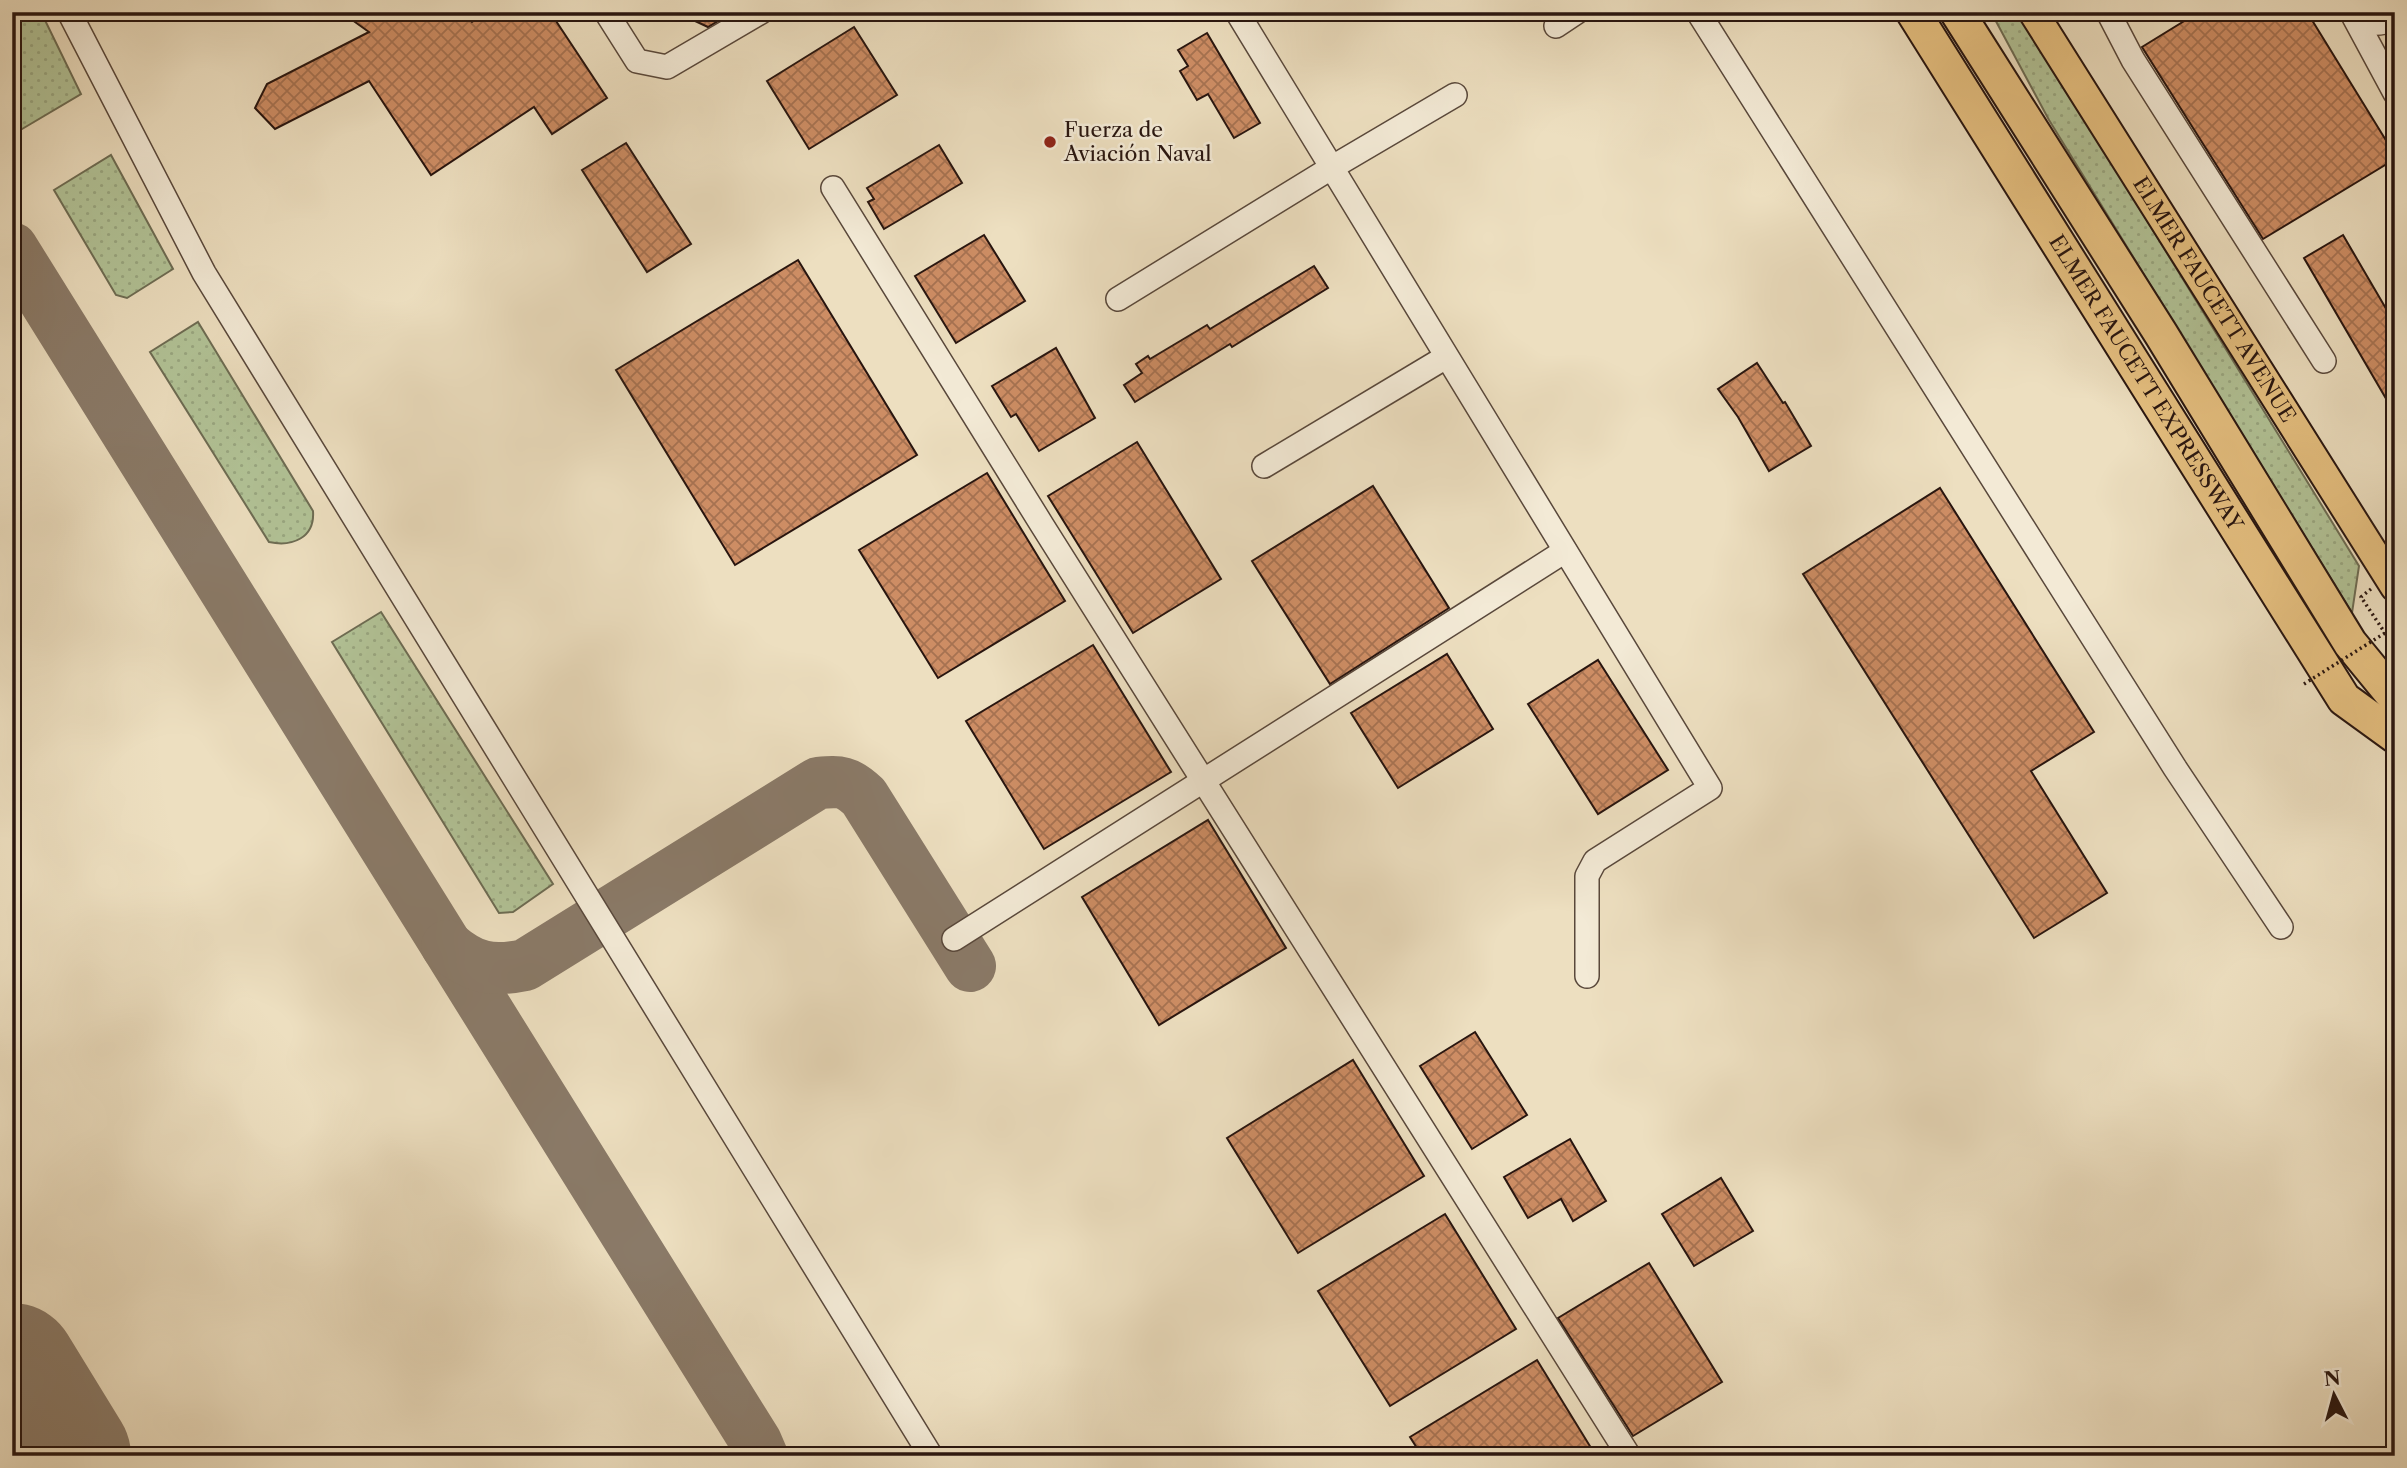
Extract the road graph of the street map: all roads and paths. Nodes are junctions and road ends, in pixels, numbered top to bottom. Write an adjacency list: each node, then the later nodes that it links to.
1 (69, 12): 34 (lane)
2 (606, 12): 3 (lane)
3 (761, 12)
4 (1237, 12): 18 (lane)
5 (1577, 12): 14 (lane)
6 (1698, 12): 31 (lane)
7 (1893, 12): 17 (highway)
8 (1913, 12): 17 (highway, ELMER FAUCETT EXPRESSWAY)
9 (2033, 12): 25 (main road, ELMER FAUCETT AVENUE)
10 (2108, 12): 22 (lane)
11 (2352, 14): 13 (lane); 15 (lane)
12 (1962, 18): 28 (highway, ELMER FAUCETT EXPRESSWAY)
13 (2395, 19)
14 (1556, 26)
15 (2395, 93)
16 (1455, 95): 18 (lane)
17 (1992, 137): 29 (highway, ELMER FAUCETT EXPRESSWAY)
18 (1331, 168): 20 (lane); 21 (lane)
19 (833, 188): 30 (lane)
20 (1118, 299)
21 (1446, 357): 23 (lane); 24 (lane)
22 (2324, 361)
23 (1264, 466)
24 (1565, 551): 30 (lane); 33 (lane)
25 (2395, 587)
26 (2361, 597): 27 (path, bridge)
27 (2304, 684)
28 (2395, 698)
29 (2395, 736)
30 (1203, 780): 32 (lane); 35 (lane)
31 (2281, 927)
32 (954, 939)
33 (1587, 976)
34 (931, 1456)
35 (1629, 1456)

